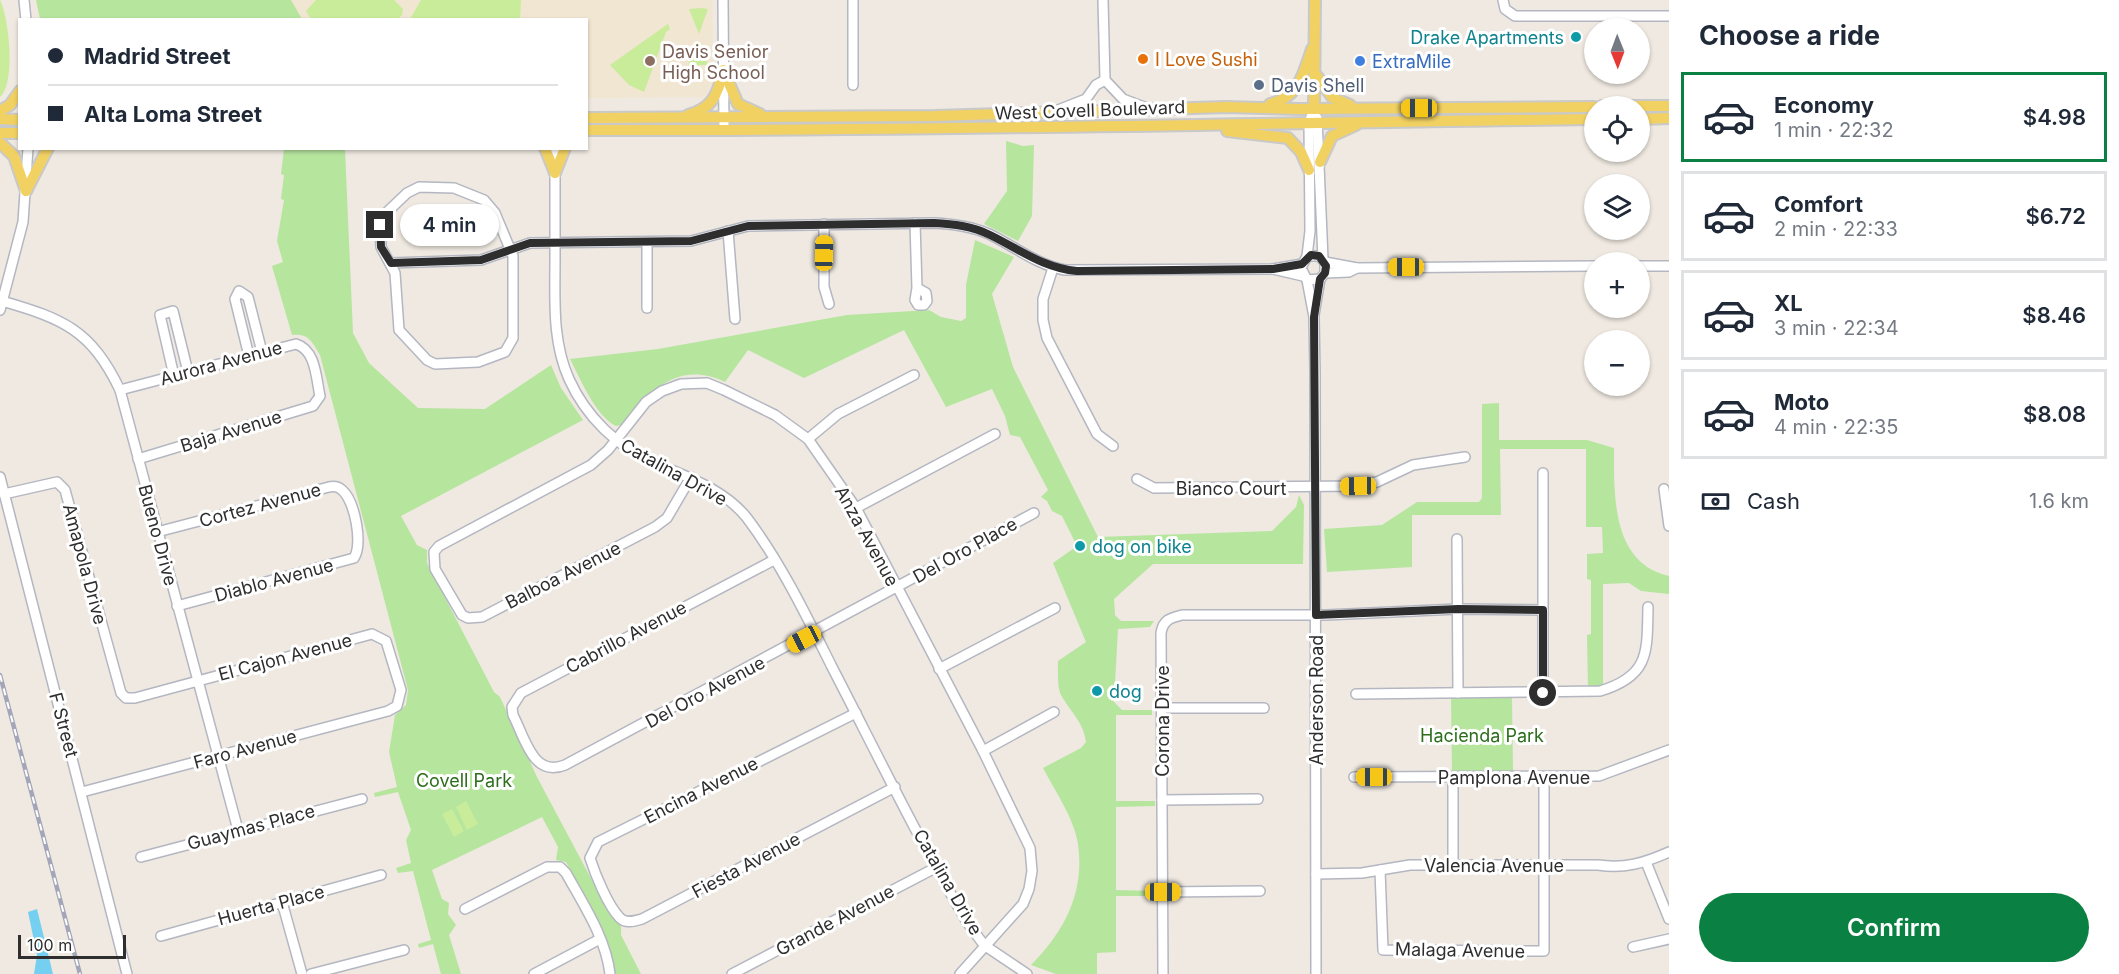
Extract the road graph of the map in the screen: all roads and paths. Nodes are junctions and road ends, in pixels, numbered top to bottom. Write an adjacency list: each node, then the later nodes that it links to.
1 (24, 0): 8 (street)
2 (723, 0): 10 (street)
3 (853, 0): 13 (street)
4 (1103, 0): 12 (street)
5 (1315, 0): 9 (main road)
6 (1503, 0): 7 (street)
7 (1669, 16)
8 (26, 18)
9 (1315, 40): 11 (main road); 18 (main road)
10 (723, 70): 24 (main road); 25 (street); 26 (main road)
11 (1315, 72): 20 (main road); 21 (main road)
12 (1105, 80): 19 (street); 22 (street)
13 (854, 85)
14 (18, 94): 23 (main road)
15 (1584, 106): 20 (main road, West Covell Boulevard)
16 (1650, 106): 17 (main road)
17 (1669, 106)
18 (1256, 107): 19 (main road, West Covell Boulevard); 21 (main road, West Covell Boulevard)
19 (1147, 108): 22 (main road, West Covell Boulevard)
20 (1363, 108): 21 (main road, West Covell Boulevard)
21 (1314, 109): 34 (street)
22 (1058, 110): 26 (main road, West Covell Boulevard)
23 (0, 111)
24 (679, 117): 25 (main road, West Covell Boulevard); 27 (main road, West Covell Boulevard)
25 (724, 117): 26 (main road, West Covell Boulevard); 36 (street)
26 (775, 117)
27 (588, 118)
28 (1669, 118): 31 (main road)
29 (0, 119): 32 (main road)
30 (1584, 119): 33 (main road, West Covell Boulevard)
31 (1650, 119)
32 (18, 120)
33 (1368, 121): 34 (main road, West Covell Boulevard); 46 (main road)
34 (1314, 122): 35 (main road, West Covell Boulevard); 46 (street); 47 (street)
35 (1188, 126): 36 (main road, West Covell Boulevard); 47 (main road)
36 (724, 130): 37 (main road, West Covell Boulevard)
37 (588, 132)
38 (0, 133): 39 (main road)
39 (18, 133)
40 (0, 143): 49 (main road)
41 (28, 150): 49 (street)
42 (47, 150): 49 (main road)
43 (546, 150): 48 (main road)
44 (555, 150): 48 (street, Catalina Drive)
45 (564, 150): 48 (main road)
46 (1320, 162): 57 (street)
47 (1309, 170): 56 (street)
48 (555, 173): 53 (street, Catalina Drive)
49 (26, 190): 69 (street)
50 (824, 224): 51 (street); 52 (street); 68 (street)
51 (915, 224): 62 (street); 67 (street)
52 (728, 231): 54 (street); 72 (street)
53 (555, 243): 54 (street); 55 (street); 82 (street, Catalina Drive)
54 (647, 243): 70 (street)
55 (513, 249): 58 (street); 58 (street); 58 (street)
56 (1304, 260): 57 (street); 64 (street); 66 (street, Anderson Road)
57 (1324, 261): 63 (street); 65 (street, Anderson Road)
58 (391, 263)
59 (1650, 266): 60 (street)
60 (1669, 266)
61 (1584, 267): 63 (street)
62 (1053, 268): 64 (street); 83 (street)
63 (1357, 268): 65 (street)
64 (1273, 269): 66 (street)
65 (1323, 276): 66 (street); 71 (street, Anderson Road)
66 (1305, 278): 71 (street, Anderson Road)
67 (917, 288)
68 (829, 304)
69 (1, 305): 78 (street, Bueno Drive)
70 (647, 308)
71 (1314, 317): 90 (street, Anderson Road)
72 (735, 319)
73 (262, 352): 74 (street, Aurora Avenue); 74 (street); 79 (street, Aurora Avenue)
74 (249, 356): 75 (street, Aurora Avenue)
75 (188, 372): 77 (street, Aurora Avenue); 77 (street)
76 (914, 375): 81 (street)
77 (174, 376): 78 (street, Aurora Avenue)
78 (120, 390): 85 (street, Bueno Drive)
79 (320, 396): 85 (street, Baja Avenue)
80 (995, 434): 93 (street)
81 (808, 439): 82 (street, Anza Avenue); 93 (street, Anza Avenue)
82 (616, 440): 88 (street, Catalina Drive); 100 (street, Anza Avenue)
83 (1113, 446)
84 (1465, 457): 90 (street, Bianco Court)
85 (138, 459): 96 (street, Bueno Drive)
86 (1543, 473): 106 (street)
87 (0, 477): 92 (street, F Street)
88 (691, 477): 99 (street, Catalina Drive); 100 (street, Balboa Avenue)
89 (1137, 479): 90 (street, Bianco Court)
90 (1315, 487): 107 (street, Anderson Road)
91 (1664, 489): 95 (street)
92 (4, 494): 115 (street, Amapola Drive); 128 (street, F Street)
93 (856, 508): 101 (street, Anza Avenue)
94 (1034, 513): 101 (street, Del Oro Place)
95 (1669, 526)
96 (157, 532): 98 (street, Cortez Avenue); 102 (street, Bueno Drive)
97 (1457, 539): 105 (street)
98 (360, 542): 102 (street, Diablo Avenue)
99 (774, 560): 108 (street, Catalina Drive); 120 (street, Cabrillo Avenue)
100 (435, 569)
101 (897, 588): 108 (street, Del Oro Avenue); 109 (street, Anza Avenue)
102 (177, 606): 110 (street, Bueno Drive)
103 (1648, 607): 112 (street)
104 (1055, 608): 109 (street)
105 (1458, 609): 106 (street); 107 (street); 111 (street)
106 (1543, 610): 112 (street)
107 (1316, 615): 116 (street, Corona Drive); 140 (street, Anderson Road)
108 (815, 633): 119 (street, Catalina Drive); 120 (street, Del Oro Avenue)
109 (939, 669): 122 (street, Anza Avenue)
110 (196, 681): 114 (street, El Cajon Avenue); 115 (street, El Cajon Avenue); 123 (street, Bueno Drive)
111 (1458, 693): 112 (street); 113 (street)
112 (1543, 693)
113 (1356, 694)
114 (401, 698): 123 (street, Faro Avenue)
115 (126, 699)
116 (1162, 708): 117 (street); 131 (street, Corona Drive)
117 (1264, 708)
118 (1054, 712): 122 (street)
119 (856, 713): 127 (street, Catalina Drive); 144 (street, Encina Avenue)
120 (524, 736)
121 (1669, 750): 126 (street, Pamplona Avenue)
122 (983, 751): 151 (street, Anza Avenue)
123 (217, 757): 128 (street, Faro Avenue); 132 (street, Bueno Drive)
124 (1354, 777): 125 (street, Pamplona Avenue)
125 (1453, 777): 126 (street, Pamplona Avenue); 136 (street)
126 (1544, 777): 137 (street)
127 (895, 787): 138 (street, Catalina Drive); 144 (street, Fiesta Avenue)
128 (82, 792): 154 (street, F Street)
129 (362, 799): 132 (street, Guaymas Place)
130 (1258, 799): 131 (street)
131 (1162, 800): 143 (street, Corona Drive)
132 (238, 830): 134 (street, Guaymas Place)
133 (1669, 852): 135 (street, Valencia Avenue)
134 (141, 856)
135 (1646, 862): 137 (street, Valencia Avenue); 147 (street)
136 (1453, 865): 137 (street, Valencia Avenue); 139 (street, Valencia Avenue)
137 (1544, 865): 139 (street, Malaga Avenue)
138 (937, 867): 151 (street, Catalina Drive); 159 (street, Grande Avenue)
139 (1380, 870): 140 (street, Valencia Avenue)
140 (1316, 874): 163 (street, Anderson Road)
141 (381, 875): 145 (street, Huerta Place)
142 (1260, 891): 143 (street)
143 (1163, 892): 162 (street, Corona Drive)
144 (606, 894)
145 (282, 902): 148 (street, Huerta Place); 155 (street)
146 (465, 909): 149 (street)
147 (1669, 919)
148 (161, 936)
149 (600, 939): 157 (street); 158 (street)
150 (1669, 939): 152 (street)
151 (984, 945): 160 (street, Anza Avenue); 161 (street, Catalina Drive)
152 (1634, 947)
153 (404, 950): 156 (street)
154 (127, 974)
155 (302, 974)
156 (311, 974)
157 (534, 974)
158 (610, 974)
159 (732, 974)
160 (960, 974)
161 (1027, 974)
162 (1163, 974)
163 (1316, 974)

